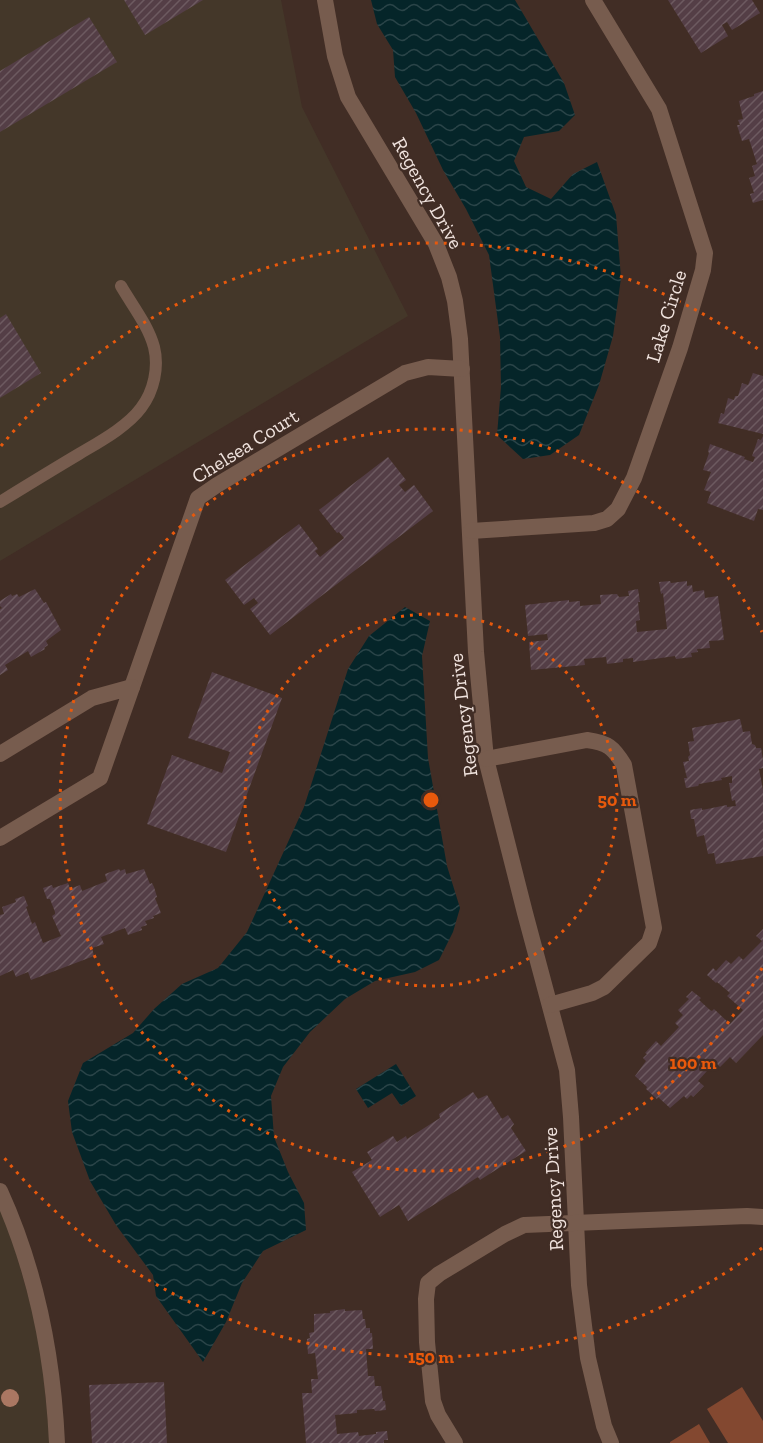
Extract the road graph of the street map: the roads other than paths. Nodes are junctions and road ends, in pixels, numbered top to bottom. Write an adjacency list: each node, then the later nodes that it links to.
1 (325, 0): 4 (street, Regency Drive)
2 (593, 0): 6 (street, Lake Circle)
3 (121, 286): 5 (lane)
4 (462, 369): 6 (street, Regency Drive); 7 (street, Chelsea Court)
5 (0, 502)
6 (471, 531): 9 (street, Regency Drive)
7 (132, 687): 8 (street); 10 (street, Chelsea Court)
8 (0, 754)
9 (486, 759): 11 (street, Regency Drive); 11 (street)
10 (0, 838)
11 (550, 1005): 14 (street, Regency Drive)
12 (0, 1191): 15 (street)
13 (763, 1217): 14 (street)
14 (575, 1222): 16 (street); 17 (street, Regency Drive)
15 (57, 1443)
16 (455, 1443)
17 (610, 1443)

